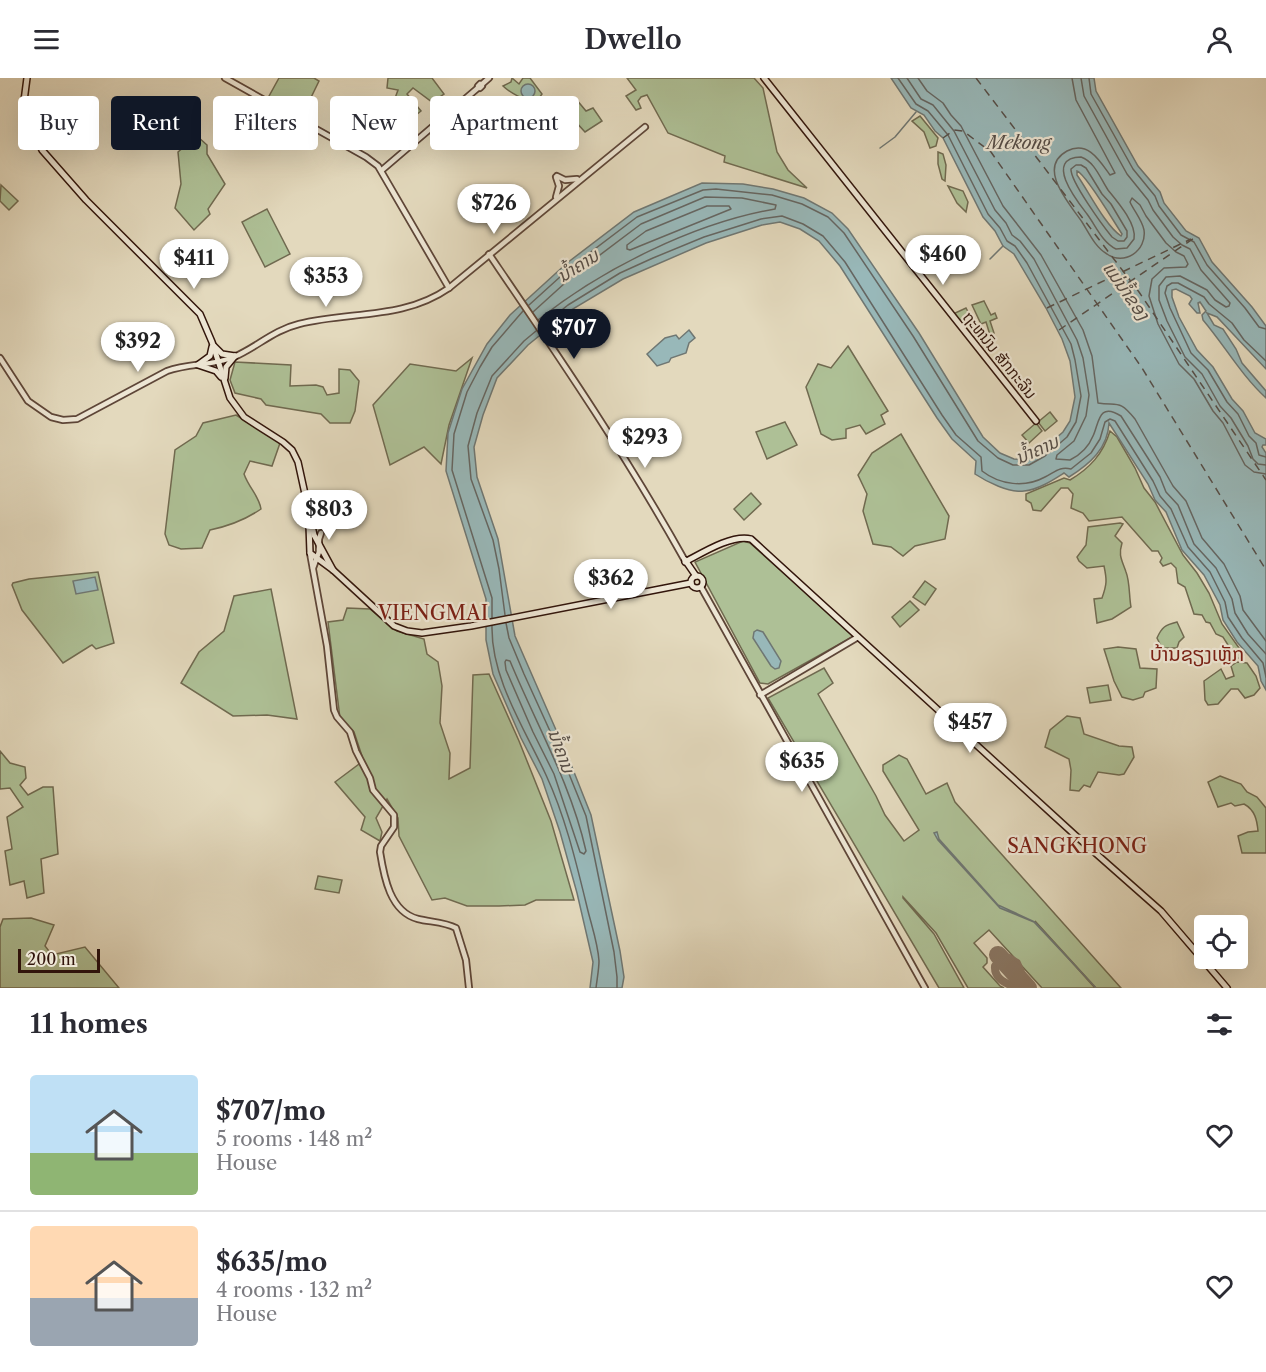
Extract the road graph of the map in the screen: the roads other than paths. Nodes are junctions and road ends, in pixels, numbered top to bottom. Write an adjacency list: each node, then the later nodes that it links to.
1 (27, 78): 11 (main road)
2 (225, 78): 6 (street)
3 (489, 78): 6 (street)
4 (764, 78): 17 (main road, ຖະຫນົນ ສັກກະລິນ)
5 (645, 127): 7 (street)
6 (382, 170): 10 (street)
7 (580, 179): 8 (street); 8 (street)
8 (555, 200): 9 (street)
9 (489, 254): 10 (street); 23 (street)
10 (449, 288): 12 (street)
11 (212, 342): 12 (main road); 14 (main road); 15 (main road)
12 (235, 356): 14 (street); 16 (main road)
13 (0, 358): 15 (street)
14 (218, 362): 15 (street); 16 (main road)
15 (198, 365): 16 (main road)
16 (225, 384): 18 (main road)
17 (1036, 421)
18 (309, 519): 19 (main road); 21 (main road)
19 (318, 534): 20 (main road); 21 (street)
20 (318, 545): 22 (street); 25 (main road)
21 (310, 550): 22 (main road); 24 (street)
22 (317, 558): 24 (street); 25 (main road)
23 (685, 560): 26 (main road); 28 (main road)
24 (313, 568): 30 (street)
25 (333, 570): 26 (main road)
26 (693, 580): 27 (main road); 27 (main road)
27 (701, 587): 29 (street)
28 (858, 637): 29 (street); 32 (main road)
29 (760, 695): 31 (street)
30 (469, 988)
31 (925, 988)
32 (1227, 988)

